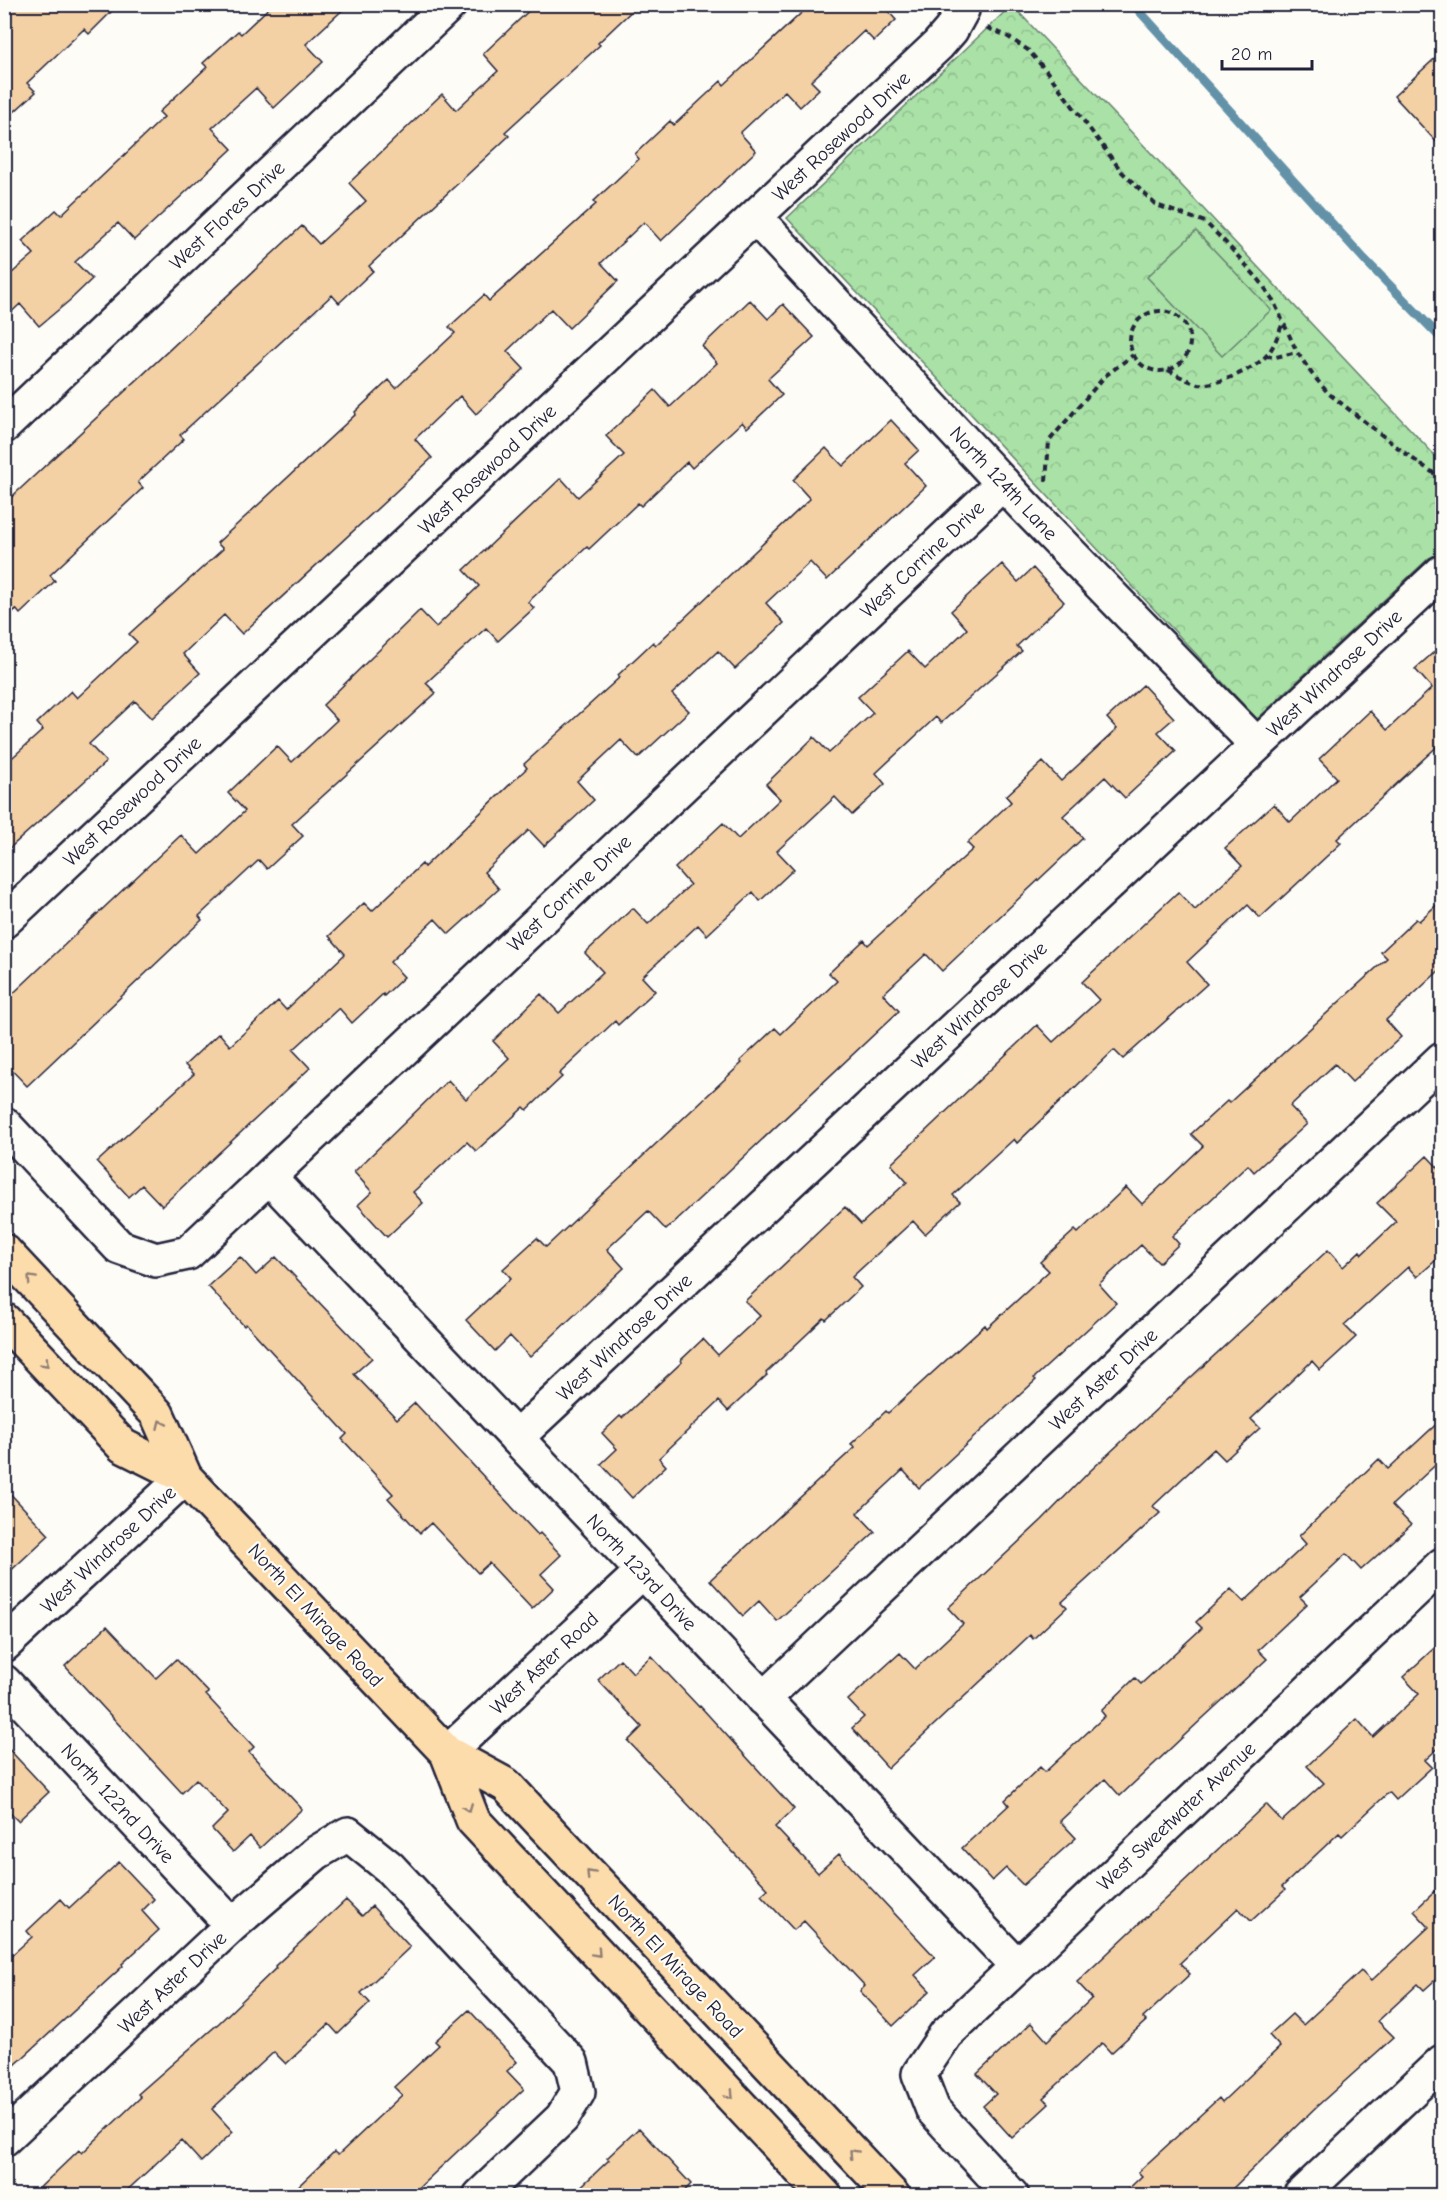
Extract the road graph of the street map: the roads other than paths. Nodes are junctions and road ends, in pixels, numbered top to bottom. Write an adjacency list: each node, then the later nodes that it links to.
1 (450, 4): 4 (street, West Flores Drive)
2 (961, 7): 3 (street, West Rosewood Drive)
3 (755, 217): 5 (street, North 124th Lane); 8 (street, West Rosewood Drive)
4 (4, 426)
5 (1013, 494): 7 (street, North 124th Lane); 11 (street, West Corrine Drive)
6 (1443, 572): 7 (street, West Windrose Drive)
7 (1257, 745): 14 (street, West Windrose Drive)
8 (4, 921)
9 (1443, 1059): 20 (street, West Aster Drive)
10 (4, 1124): 11 (street, West Corrine Drive)
11 (269, 1177): 14 (street, North 123rd Drive)
12 (4, 1251): 15 (main road, North El Mirage Road, one-way to 12)
13 (4, 1320): 15 (main road, North El Mirage Road, one-way to 15)
14 (516, 1438): 17 (street, North 123rd Drive)
15 (185, 1477): 18 (street, West Windrose Drive); 21 (main road, North El Mirage Road)
16 (1443, 1565): 23 (street, West Sweetwater Avenue)
17 (642, 1572): 20 (street, North 123rd Drive); 21 (street, West Aster Road)
18 (4, 1645)
19 (4, 1682): 22 (street, North 122nd Drive)
20 (763, 1699): 23 (street, North 123rd Drive)
21 (447, 1753): 27 (main road, North El Mirage Road, one-way to 27); 28 (main road, North El Mirage Road, one-way to 21)
22 (232, 1925): 25 (street, West Aster Drive); 26 (street, West Aster Drive)
23 (1017, 1966): 29 (street, West Sweetwater Avenue)
24 (1443, 2061): 30 (street)
25 (4, 2139)
26 (480, 2196)
27 (825, 2196)
28 (893, 2196)
29 (1012, 2196)
30 (1300, 2196)

